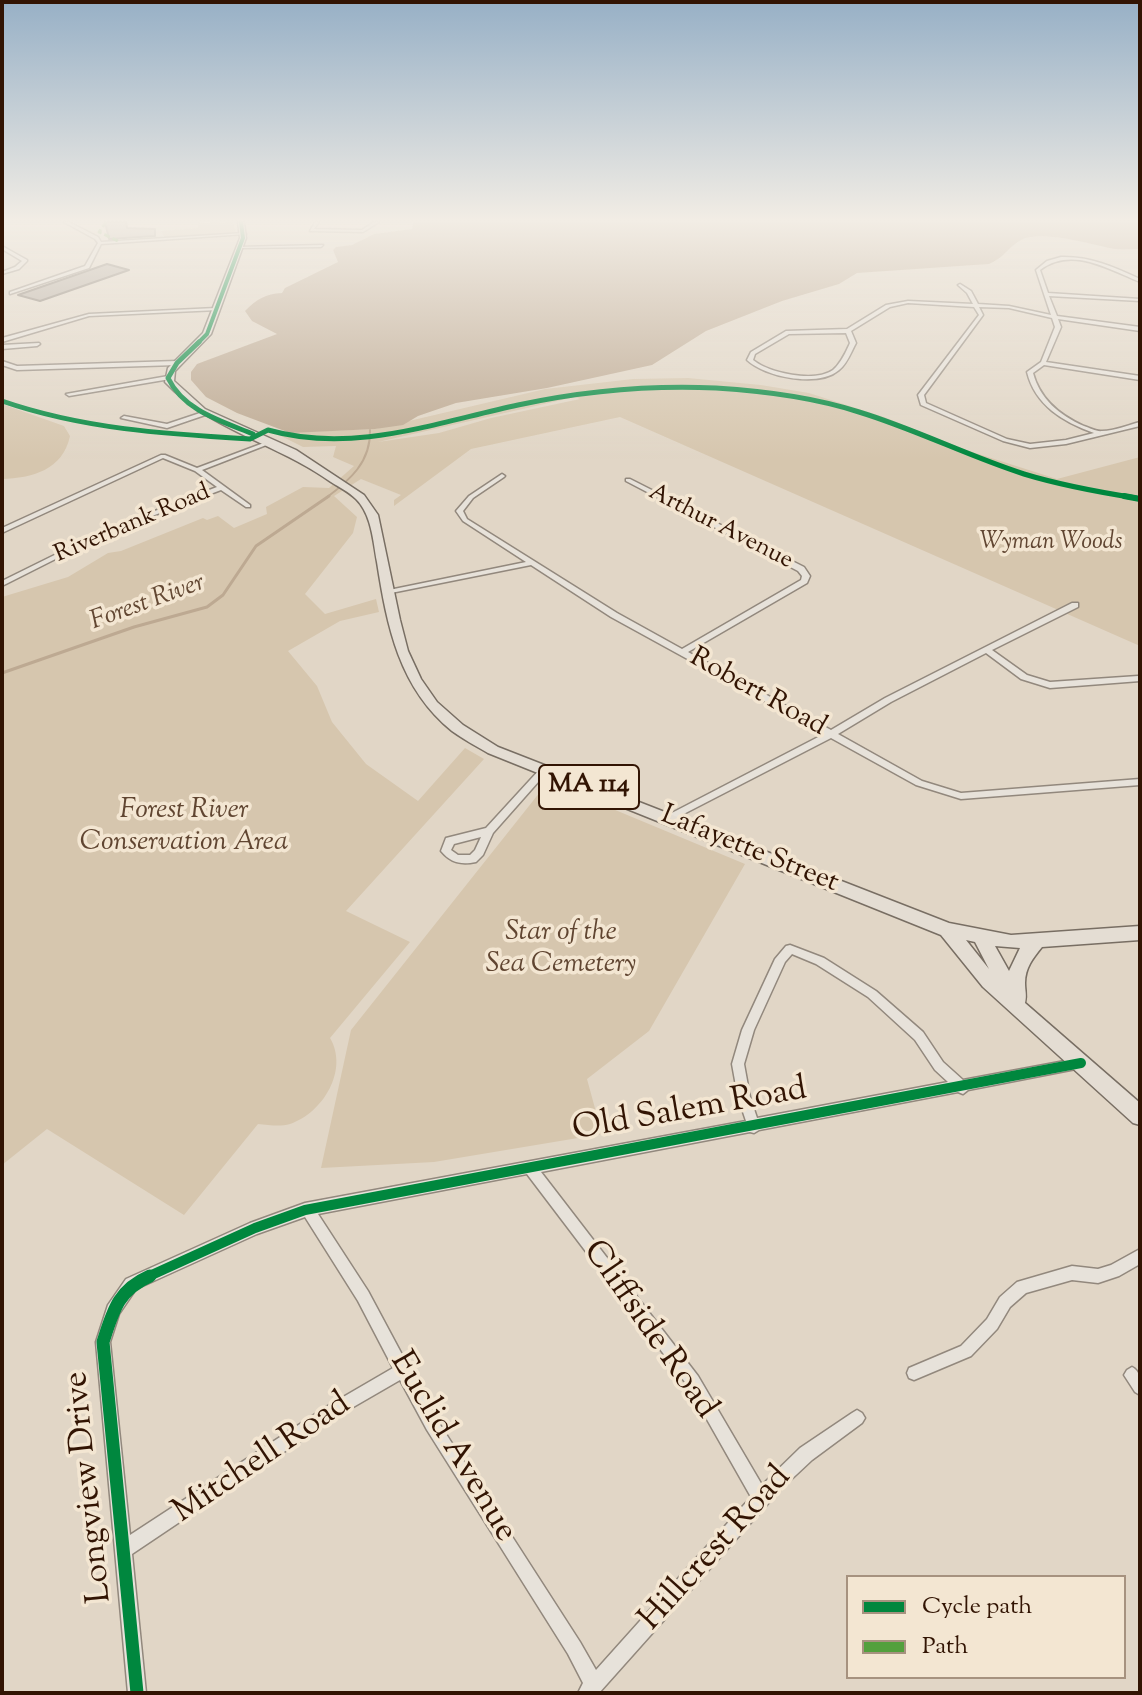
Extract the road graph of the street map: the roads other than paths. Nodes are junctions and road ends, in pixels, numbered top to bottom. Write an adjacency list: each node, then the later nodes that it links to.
1 (219, 301): 5 (main road)
2 (974, 301): 4 (street)
3 (1050, 301): 6 (street)
4 (976, 306): 6 (street); 8 (street); 21 (street)
5 (216, 309): 9 (street); 13 (main road)
6 (1056, 318): 7 (street); 14 (street)
7 (1140, 329)
8 (848, 331): 8 (street)
9 (2, 340)
10 (37, 344): 11 (street)
11 (2, 347)
12 (2, 363): 13 (street)
13 (177, 363): 15 (main road)
14 (1043, 363): 16 (street); 21 (street)
15 (168, 378): 17 (street); 18 (main road, Lafayette Street / MA 114)
16 (1140, 378)
17 (69, 394)
18 (206, 413): 19 (street); 22 (main road, Lafayette Street / MA 114)
19 (124, 418)
20 (1140, 424): 21 (street)
21 (1100, 433)
22 (271, 442): 23 (street); 31 (main road, Lafayette Street / MA 114)
23 (197, 470): 26 (street); 28 (street)
24 (502, 476): 29 (street, Robert Road)
25 (628, 480): 34 (street, Arthur Avenue)
26 (221, 488): 27 (street); 30 (street, Riverbank Road)
27 (248, 506)
28 (2, 531)
29 (531, 563): 31 (street); 34 (street, Robert Road)
30 (2, 584)
31 (389, 592): 37 (main road, Lafayette Street / MA 114)
32 (1075, 605): 33 (street)
33 (987, 650): 35 (street); 36 (street)
34 (681, 653): 36 (street, Robert Road)
35 (1138, 679)
36 (830, 734): 38 (street, Robert Road); 39 (street)
37 (544, 770): 39 (main road, Lafayette Street / MA 114); 40 (street)
38 (1140, 782)
39 (669, 818): 41 (main road, Lafayette Street / MA 114)
40 (489, 831)
41 (947, 930): 43 (main road, Lafayette Street / MA 114); 45 (main road)
42 (1140, 933): 44 (main road, Lafayette Street / MA 114)
43 (982, 939): 44 (main road, Lafayette Street / MA 114); 45 (main road)
44 (1036, 942): 45 (main road)
45 (1022, 1011): 46 (main road)
46 (1081, 1063): 47 (street, Old Salem Road); 48 (main road)
47 (963, 1088): 49 (street, Old Salem Road); 49 (street)
48 (1140, 1116)
49 (754, 1127): 50 (street, Old Salem Road)
50 (530, 1168): 51 (street, Old Salem Road); 56 (street, Cliffside Road)
51 (308, 1210): 53 (street, Euclid Avenue); 57 (street, Longview Drive)
52 (1140, 1256): 54 (street)
53 (402, 1371): 57 (street, Mitchell Road); 58 (street, Euclid Avenue)
54 (914, 1373)
55 (857, 1418): 56 (street, Hillcrest Road)
56 (761, 1499): 58 (street, Hillcrest Road)
57 (124, 1549): 59 (street, Longview Drive)
58 (591, 1689)
59 (137, 1693)

